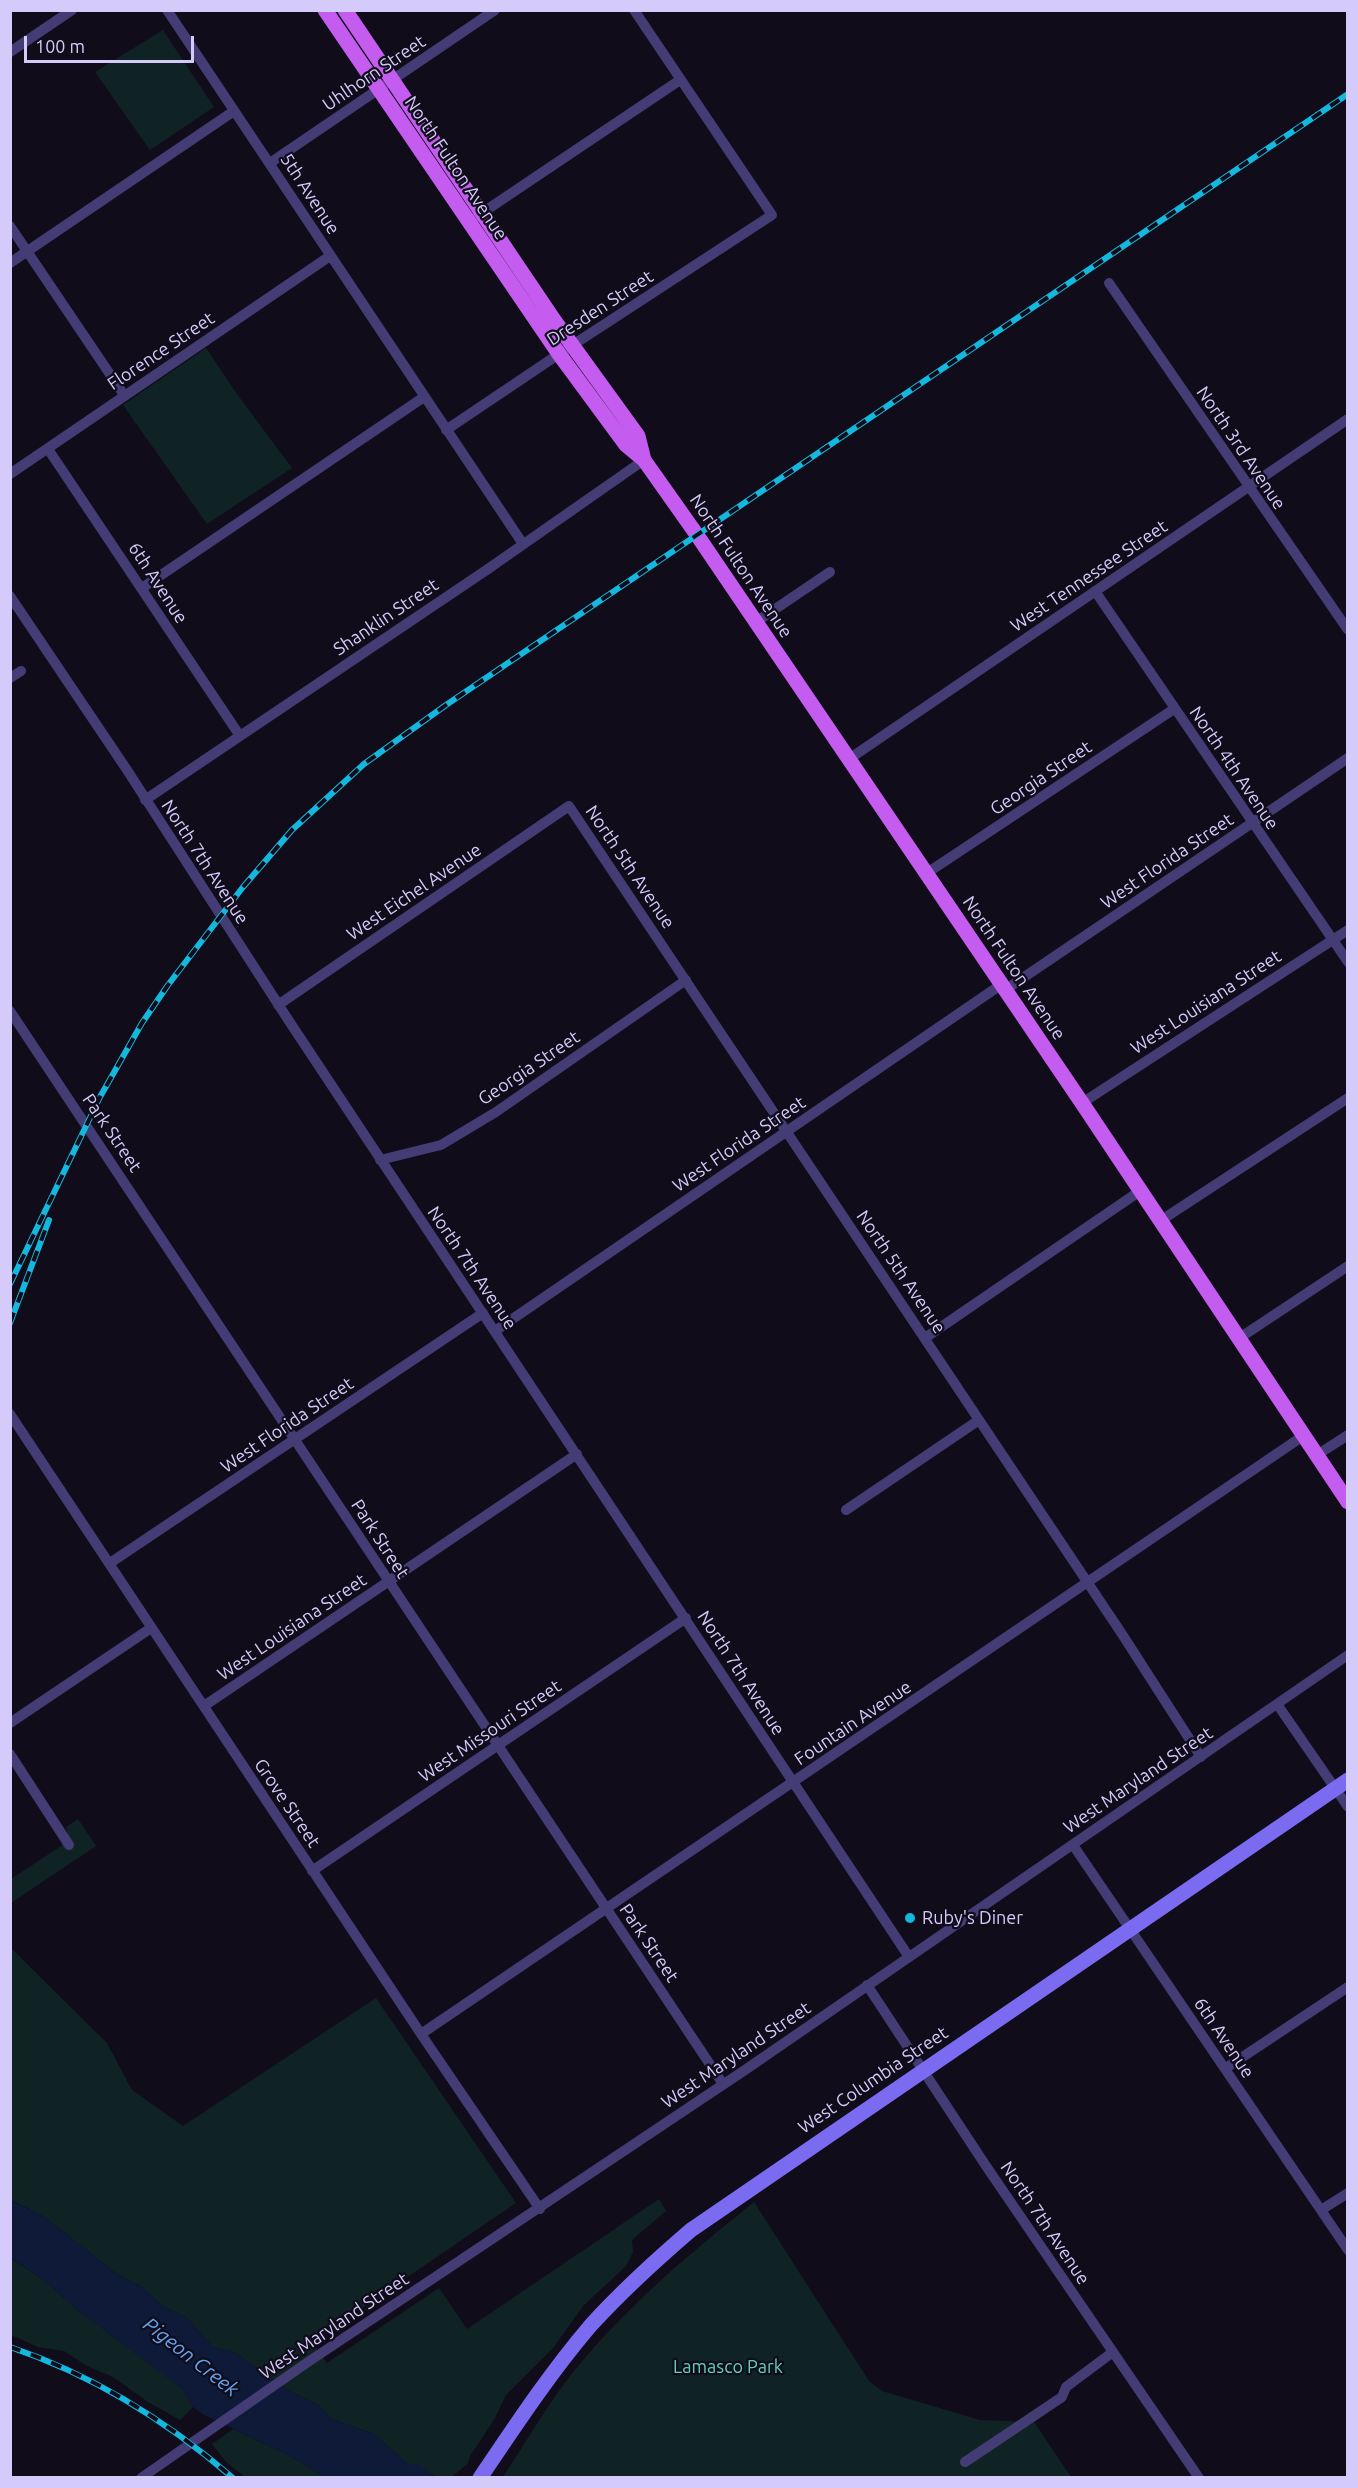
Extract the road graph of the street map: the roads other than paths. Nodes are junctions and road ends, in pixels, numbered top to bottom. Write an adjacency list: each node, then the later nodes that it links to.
1 (72, 10): 7 (street)
2 (166, 10): 11 (street, 5th Avenue)
3 (325, 10): 10 (main road, North Fulton Avenue)
4 (345, 10): 9 (main road, North Fulton Avenue)
5 (495, 10): 9 (street, Uhlhorn Street)
6 (634, 10): 8 (street)
7 (10, 52)
8 (680, 80): 13 (street); 19 (street, Dresden Street)
9 (392, 81): 10 (street, Uhlhorn Street); 13 (main road, North Fulton Avenue)
10 (379, 90): 12 (street, Uhlhorn Street); 13 (main road, North Fulton Avenue)
11 (234, 111): 12 (street, 5th Avenue); 15 (street)
12 (270, 163): 16 (street, 5th Avenue)
13 (475, 218): 19 (main road, North Fulton Avenue); 20 (main road, North Fulton Avenue)
14 (10, 226): 15 (street)
15 (27, 252): 17 (street); 21 (street)
16 (330, 256): 21 (street, Florence Street); 22 (street, 5th Avenue)
17 (10, 263)
18 (1109, 283): 28 (street, North 3rd Avenue)
19 (572, 345): 20 (street, Dresden Street); 26 (main road, North Fulton Avenue)
20 (559, 354): 24 (street, Dresden Street); 26 (main road, North Fulton Avenue)
21 (124, 395): 25 (street, Florence Street)
22 (424, 397): 24 (street); 31 (street)
23 (1347, 419): 28 (street, West Tennessee Street)
24 (446, 430): 29 (street)
25 (48, 449): 27 (street, Florence Street); 31 (street, 6th Avenue)
26 (644, 460): 29 (street, Shanklin Street); 34 (main road, North Fulton Avenue)
27 (10, 474)
28 (1249, 487): 32 (street, West Tennessee Street); 35 (street, North 3rd Avenue)
29 (523, 544): 39 (street, Shanklin Street)
30 (830, 572): 34 (street)
31 (142, 588): 39 (street, 6th Avenue)
32 (1095, 591): 38 (street, North 4th Avenue); 41 (street, West Tennessee Street)
33 (10, 596): 42 (street, North 7th Avenue)
34 (756, 622): 41 (main road, North Fulton Avenue)
35 (1347, 630)
36 (21, 671): 37 (street)
37 (10, 678)
38 (1174, 709): 44 (street, North 4th Avenue); 45 (street, Georgia Street)
39 (240, 736): 42 (street, Shanklin Street)
40 (1347, 758): 44 (street, West Florida Street)
41 (849, 759): 45 (main road, North Fulton Avenue)
42 (145, 800): 51 (street, North 7th Avenue)
43 (569, 806): 49 (street, North 5th Avenue); 51 (street, West Eichel Avenue)
44 (1252, 823): 47 (street, North 4th Avenue); 50 (street, West Florida Street)
45 (927, 873): 50 (main road, North Fulton Avenue)
46 (1347, 930): 47 (street, West Louisiana Street)
47 (1332, 940): 48 (street, North 4th Avenue); 54 (street, West Louisiana Street)
48 (1347, 962)
49 (686, 980): 55 (street, North 5th Avenue); 56 (street, Georgia Street)
50 (1003, 987): 54 (main road, North Fulton Avenue); 55 (street, West Florida Street)
51 (278, 1005): 56 (street, North 7th Avenue)
52 (10, 1011): 68 (street, Park Street)
53 (1347, 1098): 58 (street)
54 (1082, 1103): 57 (main road, North Fulton Avenue)
55 (787, 1131): 61 (street, West Florida Street); 62 (street, North 5th Avenue)
56 (380, 1160): 60 (street, North 7th Avenue)
57 (1140, 1191): 58 (main road, North Fulton Avenue); 62 (street)
58 (1160, 1221): 63 (main road, North Fulton Avenue)
59 (1347, 1266): 63 (street)
60 (483, 1313): 61 (street, North 7th Avenue); 68 (street, West Florida Street)
61 (495, 1331): 69 (street, North 7th Avenue)
62 (925, 1338): 65 (street, North 5th Avenue)
63 (1238, 1339): 67 (main road, North Fulton Avenue)
64 (10, 1414): 73 (street, Grove Street)
65 (979, 1420): 72 (street); 75 (street, North 5th Avenue)
66 (1347, 1435): 70 (street)
67 (1303, 1436): 70 (main road, North Fulton Avenue); 75 (street, Fountain Avenue)
68 (295, 1439): 73 (street, West Florida Street); 74 (street, Park Street)
69 (577, 1454): 74 (street, West Louisiana Street); 76 (street, North 7th Avenue)
70 (1317, 1455): 71 (main road, North Fulton Avenue)
71 (1347, 1502)
72 (846, 1510)
73 (110, 1563): 77 (street, Grove Street)
74 (388, 1581): 80 (street, West Louisiana Street); 82 (street, Park Street)
75 (1086, 1584): 84 (street, North 5th Avenue); 85 (street, Fountain Avenue)
76 (686, 1618): 82 (street, West Missouri Street); 85 (street, North 7th Avenue)
77 (151, 1628): 80 (street, Grove Street); 81 (street)
78 (1347, 1654): 79 (street, West Maryland Street)
79 (1277, 1704): 84 (street, West Maryland Street); 86 (street)
80 (204, 1706): 90 (street, Grove Street)
81 (10, 1723)
82 (498, 1745): 90 (street, West Missouri Street); 91 (street, Park Street)
83 (10, 1754): 88 (street)
84 (1201, 1757): 89 (street, West Maryland Street)
85 (794, 1783): 91 (street, Fountain Avenue); 93 (street, North 7th Avenue)
86 (1341, 1784): 87 (street); 92 (main road, West Columbia Street)
87 (1347, 1807)
88 (69, 1845)
89 (1073, 1845): 92 (street, 6th Avenue); 93 (street, West Maryland Street)
90 (312, 1870): 96 (street, Grove Street)
91 (607, 1909): 96 (street, Fountain Avenue); 99 (street, Park Street)
92 (1130, 1929): 97 (street, 6th Avenue); 98 (main road, West Columbia Street)
93 (909, 1957): 94 (street, West Maryland Street)
94 (867, 1985): 98 (street, North 7th Avenue); 99 (street, West Maryland Street)
95 (1347, 1987): 97 (street)
96 (421, 2034): 101 (street, Grove Street)
97 (1226, 2068): 102 (street, 6th Avenue)
98 (923, 2069): 104 (street, North 7th Avenue); 107 (main road, West Columbia Street)
99 (723, 2084): 101 (street, West Maryland Street)
100 (1347, 2193): 102 (street)
101 (540, 2209): 106 (street, West Maryland Street)
102 (1321, 2210): 103 (street, 6th Avenue)
103 (1347, 2250)
104 (1113, 2352): 105 (street); 108 (street, North 7th Avenue)
105 (965, 2462)
106 (141, 2478)
107 (480, 2478)
108 (1199, 2478)

